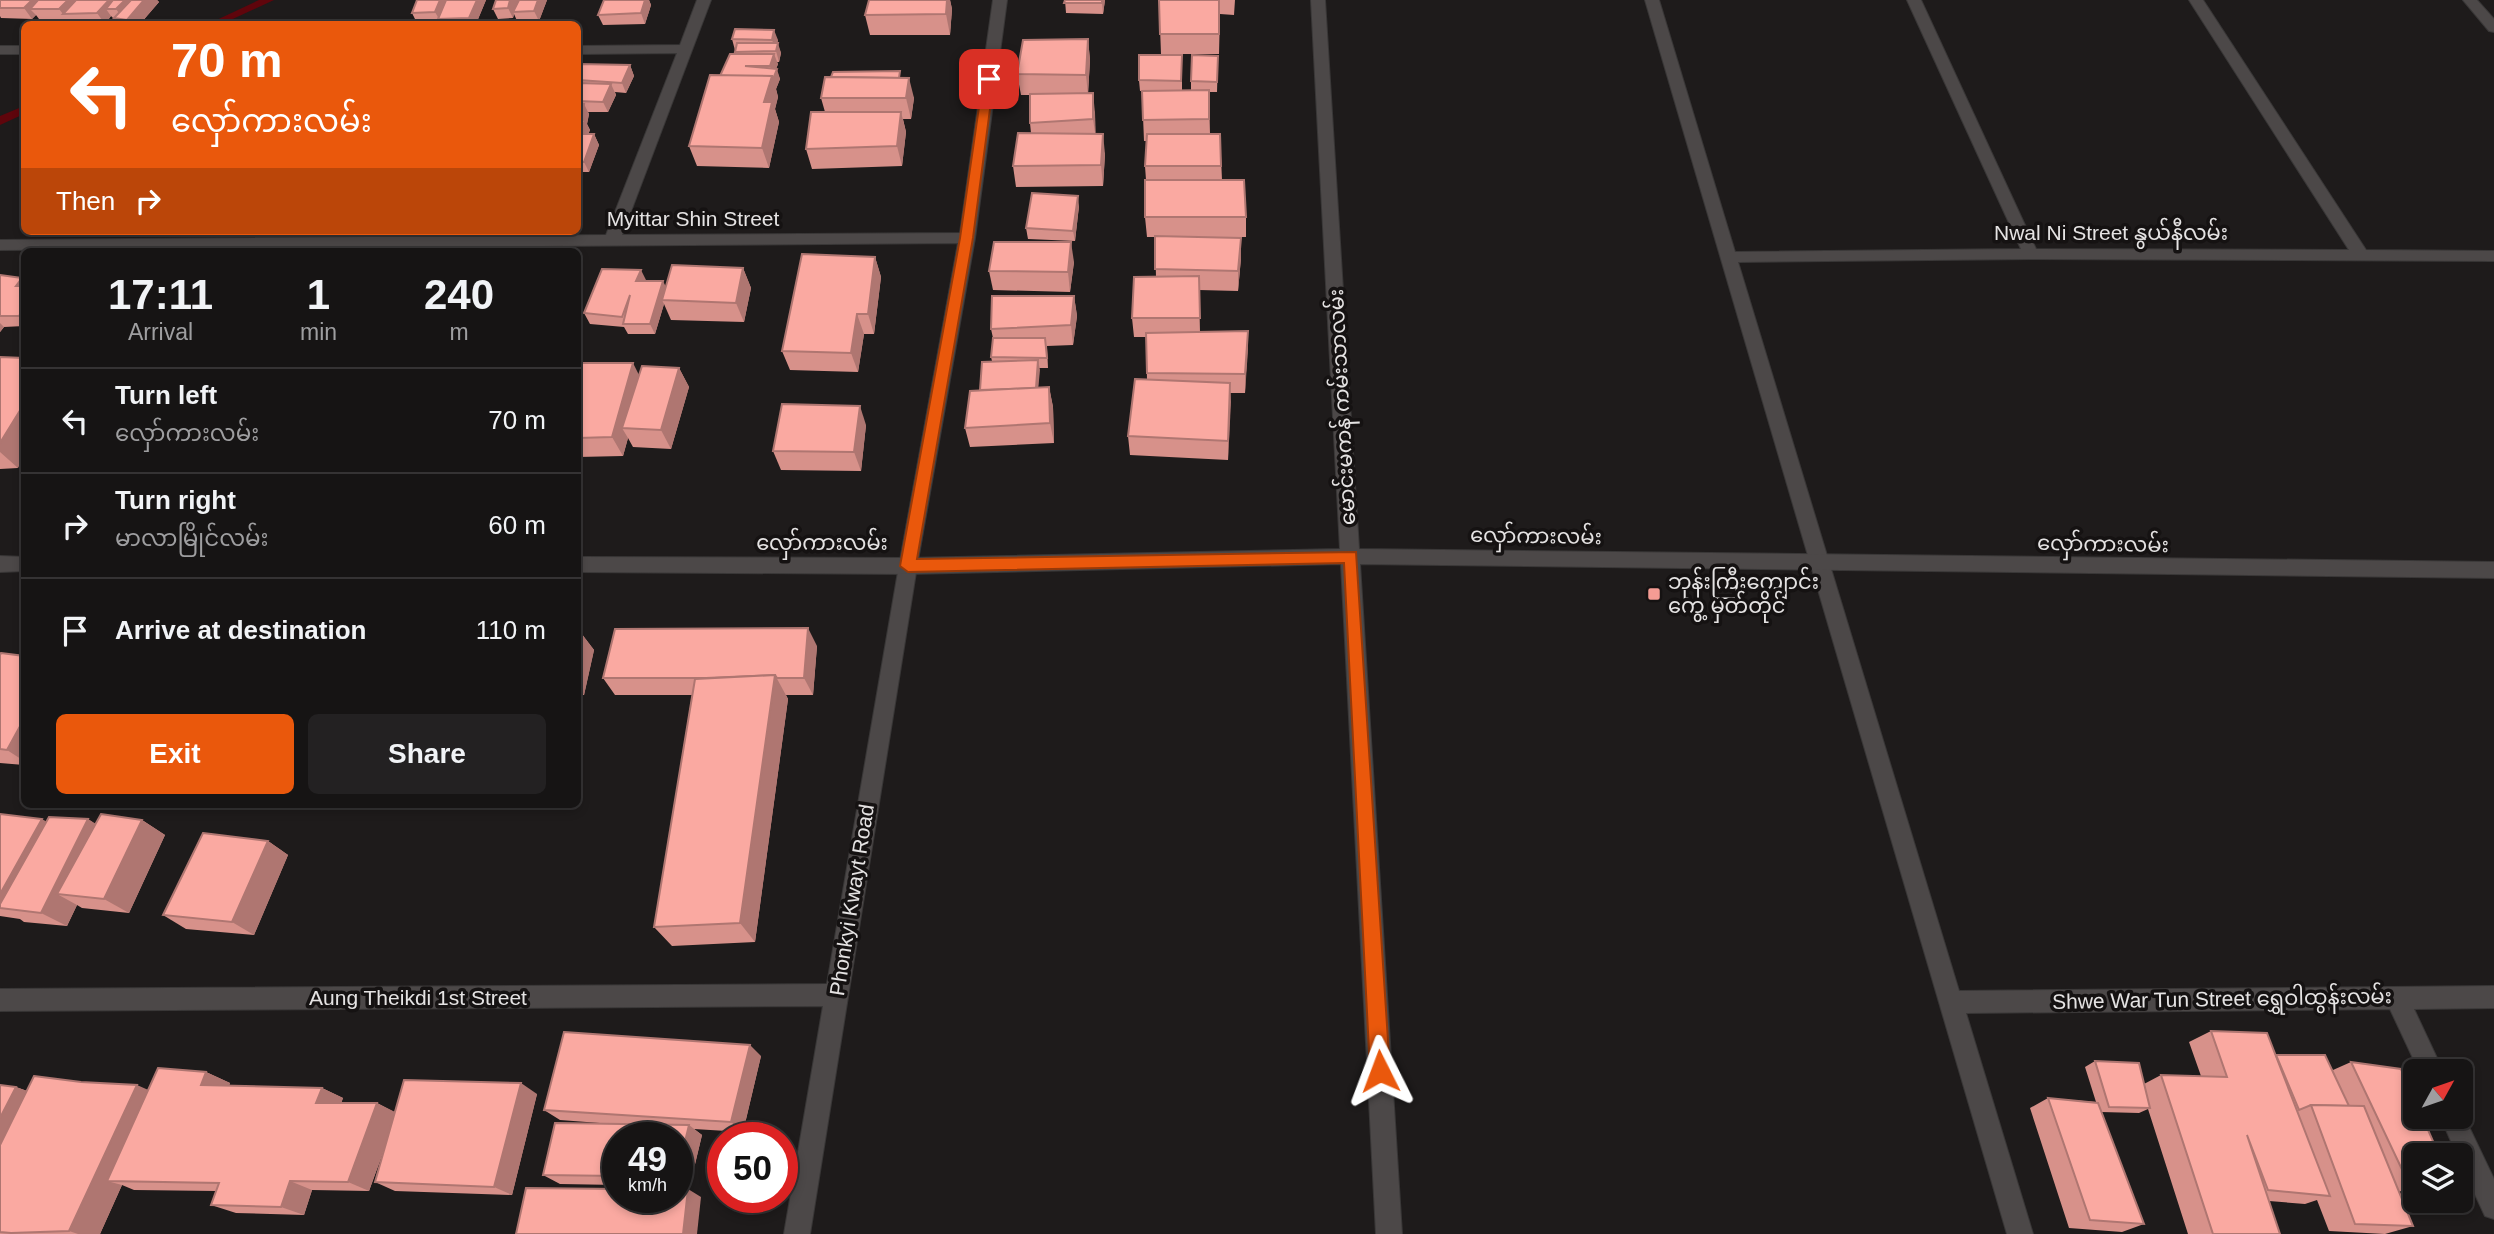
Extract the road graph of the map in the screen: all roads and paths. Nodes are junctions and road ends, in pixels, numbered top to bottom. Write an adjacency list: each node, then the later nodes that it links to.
1 (704, 0): 12 (street)
2 (1000, 0): 13 (street, Phonkyi Kwayt Road)
3 (1318, 0): 20 (street, မောင်းမကန် ကမ်းသာလမ်း)
4 (1652, 0): 19 (street)
5 (1914, 0): 16 (street)
6 (2196, 0): 17 (street)
7 (2470, 0): 8 (street)
8 (2494, 28)
9 (0, 50): 10 (street)
10 (21, 50)
11 (581, 50): 12 (street)
12 (685, 50): 14 (street)
13 (967, 238): 14 (street, Myittar Shin Street); 25 (street, Phonkyi Kwayt Road)
14 (612, 241): 15 (street, Myittar Shin Street)
15 (0, 245)
16 (2031, 254): 17 (street, Nwal Ni Street နွယ်နီလမ်း); 19 (street, Nwal Ni Street နွယ်နီလမ်း)
17 (2360, 254): 18 (street, Nwal Ni Street နွယ်နီလမ်း)
18 (2494, 256)
19 (1728, 257): 23 (street)
20 (1351, 556): 23 (street, လှော်ကားလမ်း); 25 (street, လှော်ကားလမ်း); 36 (street, မောင်းမကန် ကမ်းသာလမ်း)
21 (0, 564): 22 (street)
22 (21, 564)
23 (1818, 564): 26 (street, လှော်ကားလမ်း); 31 (street)
24 (581, 565): 25 (street, လှော်ကားလမ်း)
25 (908, 566): 27 (street, Phonkyi Kwayt Road)
26 (2494, 570)
27 (836, 995): 30 (street, Aung Theikdi 1st Street); 35 (street, Phonkyi Kwayt Road)
28 (2396, 997): 29 (street, Shwe War Tun Street ရွှေဝါထွန်းလမ်း); 31 (street, Shwe War Tun Street ရွှေဝါထွန်းလမ်း); 32 (street)
29 (2494, 997)
30 (0, 1000)
31 (1950, 1002): 37 (street)
32 (2425, 1059)
33 (2458, 1129): 34 (street)
34 (2494, 1207)
35 (797, 1234)
36 (1389, 1234)
37 (2020, 1234)

